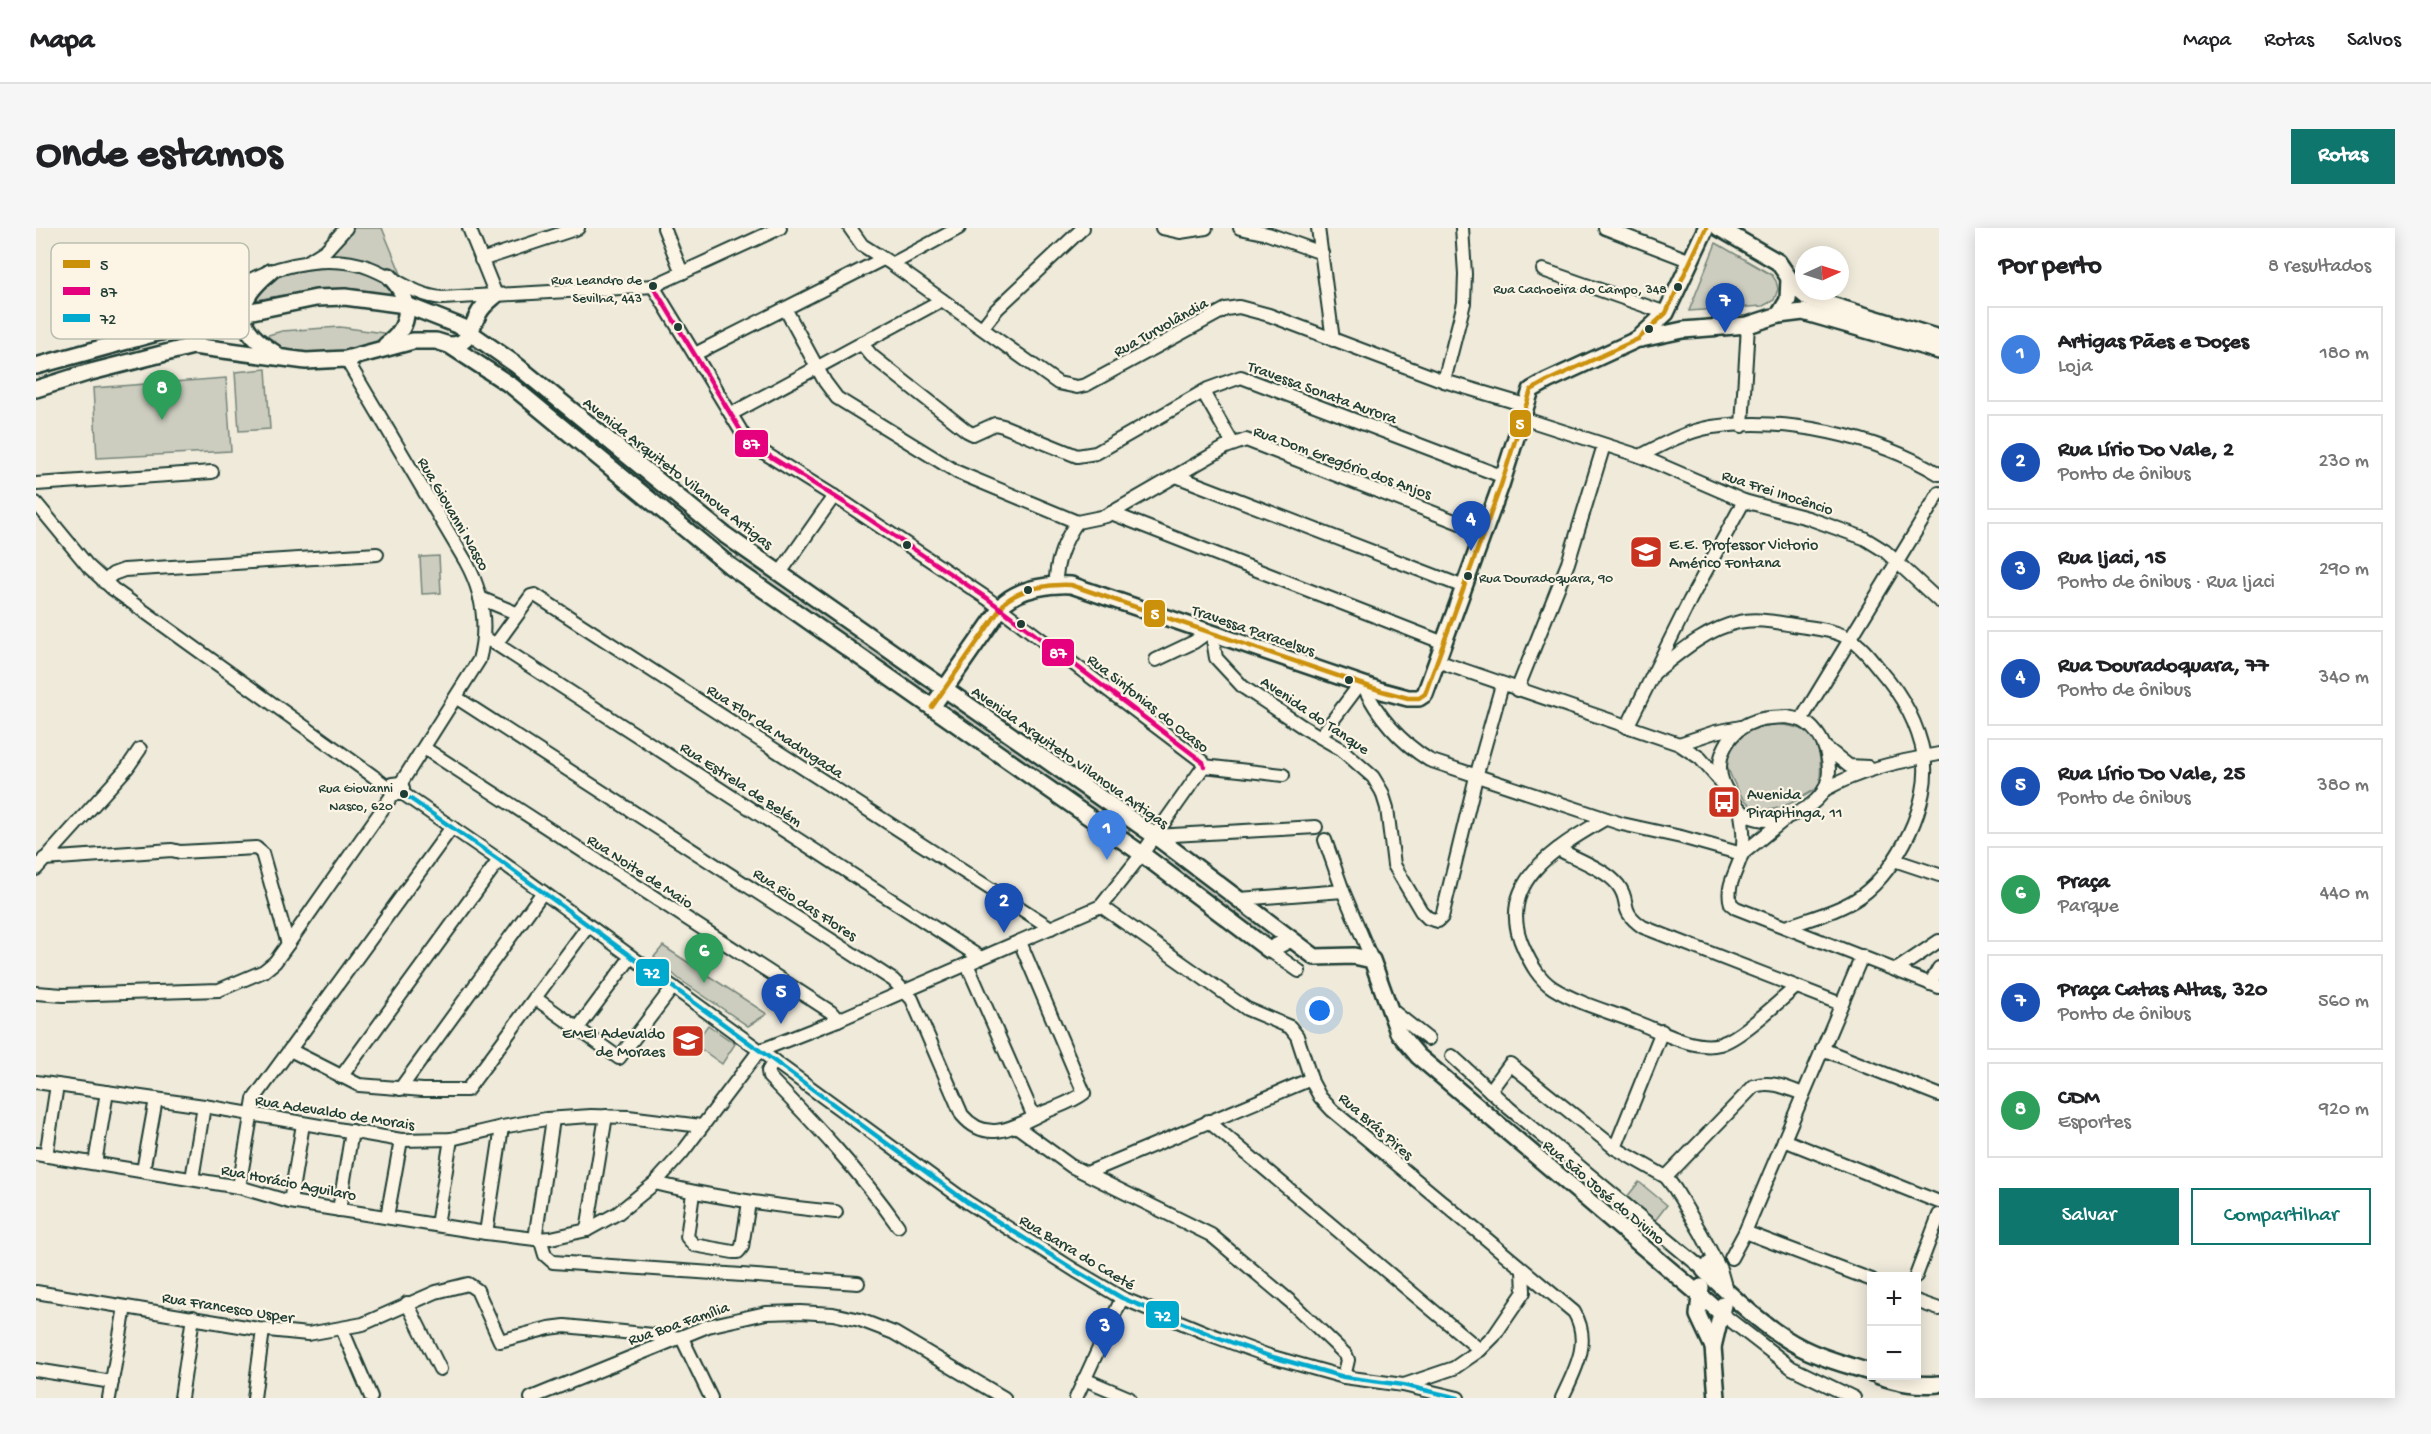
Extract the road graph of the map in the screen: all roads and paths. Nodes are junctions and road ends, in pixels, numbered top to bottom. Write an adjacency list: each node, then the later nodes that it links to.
1 (346, 228): 23 (street)
2 (469, 228): 20 (street)
3 (578, 228): 20 (street)
4 (664, 228): 26 (street)
5 (780, 228): 18 (street)
6 (850, 228): 21 (street, Rua Turvolândia)
7 (959, 228): 21 (street)
8 (1083, 228): 40 (street)
9 (1162, 228): 17 (street)
10 (1206, 228): 17 (street)
11 (1240, 228): 19 (street)
12 (1318, 228): 19 (street)
13 (1462, 228): 57 (street)
14 (1605, 228): 22 (street)
15 (1706, 228): 22 (main road)
16 (1719, 228): 28 (main road)
17 (1181, 230)
18 (762, 232): 26 (street)
19 (1322, 253): 47 (street)
20 (481, 260): 32 (street)
21 (888, 261): 33 (street, Rua Turvolândia); 35 (street)
22 (1691, 261): 37 (main road)
23 (305, 263): 25 (street); 27 (street)
24 (1543, 270): 37 (street)
25 (270, 272): 29 (street); 31 (main road)
26 (682, 273): 30 (street)
27 (389, 276): 32 (street); 34 (main road)
28 (1789, 278): 38 (main road); 44 (main road)
29 (249, 281)
30 (653, 286): 32 (street); 52 (street, Rua Sinfonias do Ocaso)
31 (249, 293)
32 (496, 295): 42 (main road)
33 (942, 300): 40 (street, Rua Turvolândia); 48 (street)
34 (406, 305): 36 (main road, Avenida Arquiteto Vilanova Artigas); 42 (main road, Avenida Arquiteto Vilanova Artigas); 50 (main road)
35 (786, 310): 52 (street); 56 (street)
36 (249, 311)
37 (1666, 313): 41 (main road); 46 (main road)
38 (1779, 315): 39 (main road); 51 (main road)
39 (1748, 325): 41 (main road); 62 (street)
40 (982, 328): 47 (street, Rua Turvolândia)
41 (1683, 330): 46 (main road)
42 (470, 332): 49 (main road); 80 (main road, Avenida Arquiteto Vilanova Artigas)
43 (249, 333): 53 (main road)
44 (1939, 338)
45 (135, 339): 55 (main road, Avenida Arquiteto Vilanova Artigas)
46 (1638, 339): 60 (main road)
47 (1333, 340): 57 (street, Rua Turvolândia)
48 (861, 343): 56 (street); 59 (street, Travessa Sonata Aurora)
49 (449, 345): 50 (main road); 100 (main road)
50 (381, 349): 54 (main road)
51 (1939, 351)
52 (695, 354): 61 (street, Rua Sinfonias do Ocaso)
53 (283, 358): 54 (main road); 58 (main road)
54 (346, 359): 84 (street, Rua Giovanni Nasco)
55 (36, 366)
56 (816, 367): 61 (street); 76 (street)
57 (1444, 381): 60 (street, Rua Turvolândia)
58 (36, 389)
59 (1203, 392): 63 (street); 69 (street, Travessa Sonata Aurora)
60 (1523, 411): 64 (street, Rua Frei Inocêncio); 69 (main road)
61 (731, 414): 72 (street, Rua Sinfonias do Ocaso)
62 (1742, 426): 65 (street); 67 (street)
63 (1233, 444): 68 (street, Rua Dom Gregório dos Anjos); 77 (street, Rua Dom Gregório dos Anjos)
64 (1604, 445): 65 (street, Rua Frei Inocêncio); 98 (street)
65 (1640, 456): 73 (street, Rua Frei Inocêncio)
66 (212, 472): 70 (street)
67 (1939, 474)
68 (1176, 476): 75 (street, Rua Dom Gregório dos Anjos); 83 (street)
69 (1504, 477): 77 (main road)
70 (36, 484)
71 (1939, 493): 79 (street)
72 (834, 496): 80 (street); 86 (street, Rua Sinfonias do Ocaso)
73 (1744, 501): 79 (street, Rua Frei Inocêncio); 94 (street)
74 (36, 502): 81 (street, Rua Barra do Caeté)
75 (1111, 513): 76 (street, Rua Dom Gregório dos Anjos); 91 (street)
76 (1077, 522): 82 (street)
77 (1483, 532): 83 (main road)
78 (377, 554): 81 (street)
79 (1898, 563): 85 (street, Rua Frei Inocêncio); 89 (street)
80 (780, 573): 97 (main road, Avenida Arquiteto Vilanova Artigas)
81 (104, 582): 116 (street, Rua Barra do Caeté)
82 (1056, 584): 86 (main road, Travessa Paracelsus); 88 (main road, Travessa Paracelsus)
83 (1464, 587): 91 (main road)
84 (480, 598): 87 (street); 90 (street, Rua Giovanni Nasco)
85 (1939, 601)
86 (1000, 609): 97 (main road); 111 (street, Rua Sinfonias do Ocaso)
87 (516, 613): 90 (street, Rua Flor da Madrugada); 140 (street, Rua Flor da Madrugada)
88 (1210, 633): 92 (street); 95 (main road, Travessa Paracelsus); 104 (street, Avenida do Tanque)
89 (1851, 640): 94 (street); 101 (street); 110 (street)
90 (490, 641): 99 (street, Rua Giovanni Nasco); 148 (street, Rua Estrela de Belém)
91 (1444, 643): 93 (main road)
92 (1156, 660)
93 (1437, 661): 95 (main road, Travessa Paracelsus); 96 (street)
94 (1654, 673): 102 (street)
95 (1362, 684): 104 (street); 114 (street)
96 (1502, 685): 98 (street); 114 (street)
97 (945, 689): 100 (main road); 124 (main road, Avenida Arquiteto Vilanova Artigas)
98 (1517, 690): 102 (street)
99 (457, 698): 108 (street, Rua Giovanni Nasco); 157 (street, Rua Rio das Flores)
100 (932, 708): 127 (main road)
101 (1801, 720): 103 (street); 106 (street)
102 (1627, 727): 105 (street)
103 (1742, 727): 105 (street); 115 (street)
104 (1321, 736): 114 (street, Avenida do Tanque)
105 (1679, 744): 115 (street)
106 (1825, 747): 112 (street); 117 (street)
107 (140, 748): 132 (street)
108 (424, 748): 116 (street, Rua Giovanni Nasco); 162 (street, Rua Noite de Maio)
109 (1939, 754): 110 (street)
110 (1924, 757): 112 (street); 131 (street)
111 (1204, 766): 113 (street); 124 (street)
112 (1876, 766): 117 (street)
113 (1283, 775)
114 (1476, 777): 120 (street)
115 (1723, 784): 118 (street)
116 (396, 788): 121 (street, Rua Barra do Caeté); 144 (street, Rua Giovanni Nasco)
117 (1824, 790): 119 (street)
118 (1740, 809): 119 (street); 128 (street)
119 (1789, 816): 128 (street)
120 (1605, 819): 126 (street); 128 (street)
121 (452, 827): 130 (street, Rua Barra do Caeté); 167 (street)
122 (1316, 827): 123 (street)
123 (1186, 835): 124 (street); 129 (street)
124 (1155, 836): 127 (street); 129 (main road, Avenida Arquiteto Vilanova Artigas)
125 (1325, 840): 134 (street)
126 (1558, 849): 156 (street); 164 (street)
127 (1142, 854): 137 (street); 145 (main road)
128 (1742, 854): 139 (street)
129 (1185, 859): 136 (main road, Avenida Arquiteto Vilanova Artigas)
130 (499, 860): 135 (street, Rua Barra do Caeté); 171 (street)
131 (1894, 860): 133 (street); 139 (street)
132 (40, 864): 144 (street)
133 (1939, 875)
134 (1343, 891): 136 (street); 149 (street)
135 (543, 892): 138 (street, Rua Barra do Caeté); 175 (street)
136 (1239, 899): 141 (main road, Avenida Arquiteto Vilanova Artigas)
137 (1101, 906): 140 (street); 172 (street, Rua Brás Pires)
138 (588, 926): 147 (street, Rua Barra do Caeté); 159 (street)
139 (1786, 927): 146 (street)
140 (1051, 928): 143 (street)
141 (1291, 939): 145 (main road); 149 (main road, Avenida Arquiteto Vilanova Artigas)
142 (1939, 941): 152 (street)
143 (1020, 942): 148 (street); 186 (street, Rua Rio das Flores)
144 (288, 944): 158 (street, Rua Giovanni Nasco)
145 (1269, 950): 153 (street)
146 (1862, 956): 152 (street); 160 (street)
147 (631, 957): 155 (street, Rua Barra do Caeté); 163 (street)
148 (981, 958): 150 (street)
149 (1372, 960): 161 (main road, Rua São José do Divino)
150 (967, 964): 157 (street); 186 (street)
151 (1939, 968): 154 (street)
152 (1896, 970): 154 (street)
153 (1299, 971)
154 (1934, 985)
155 (673, 987): 163 (street); 168 (street, Rua Barra do Caeté)
156 (1796, 987): 160 (street); 164 (street)
157 (906, 991): 162 (street); 191 (street, Rua Rio das Flores)
158 (36, 993)
159 (535, 998): 163 (street); 175 (street)
160 (1841, 1004): 166 (street)
161 (1389, 1008): 165 (street); 183 (main road, Rua São José do Divino)
162 (838, 1020): 168 (street)
163 (578, 1028)
164 (1662, 1031): 197 (street)
165 (1428, 1039)
166 (1822, 1049): 178 (street); 179 (street)
167 (290, 1050): 171 (street); 184 (street)
168 (759, 1051): 170 (street, Rua Barra do Caeté); 190 (street)
169 (1452, 1056): 176 (street, Rua São José do Divino)
170 (774, 1061): 215 (street); 231 (street, Rua Barra do Caeté)
171 (341, 1077): 175 (street)
172 (1311, 1079): 188 (street); 222 (street, Rua Brás Pires)
173 (36, 1082): 174 (street, Rua Adevaldo de Morais)
174 (57, 1085): 177 (street, Rua Adevaldo de Morais); 198 (street)
175 (400, 1089)
176 (1491, 1091): 182 (street, Rua São José do Divino); 197 (street)
177 (107, 1092): 180 (street, Rua Adevaldo de Morais); 199 (street)
178 (1803, 1094): 196 (street); 202 (street)
179 (1939, 1095)
180 (156, 1099): 181 (street, Rua Adevaldo de Morais); 200 (street)
181 (204, 1106): 184 (street, Rua Adevaldo de Morais); 203 (street)
182 (1509, 1108): 183 (street); 221 (street, Rua São José do Divino)
183 (1487, 1114): 230 (main road, Rua São José do Divino)
184 (251, 1115): 189 (street, Rua Adevaldo de Morais); 205 (street)
185 (606, 1116): 187 (street, Rua Adevaldo de Morais); 190 (street, Rua Adevaldo de Morais); 216 (street)
186 (1034, 1117): 191 (street, Rua Rio das Flores)
187 (553, 1119): 192 (street, Rua Adevaldo de Morais); 219 (street)
188 (1208, 1121): 201 (street); 242 (street)
189 (303, 1124): 193 (street, Rua Adevaldo de Morais); 207 (street)
190 (701, 1126): 204 (street)
191 (1016, 1126): 201 (street)
192 (502, 1127): 194 (street, Rua Adevaldo de Morais); 218 (street)
193 (352, 1131): 195 (street, Rua Adevaldo de Morais); 210 (street)
194 (451, 1139): 195 (street, Rua Adevaldo de Morais); 214 (street)
195 (400, 1140): 213 (street)
196 (1784, 1140): 209 (street); 217 (street)
197 (1615, 1148): 202 (street)
198 (41, 1155): 199 (street, Rua Horácio Aguilaro)
199 (95, 1163): 200 (street, Rua Horácio Aguilaro)
200 (144, 1171): 203 (street, Rua Horácio Aguilaro)
201 (1087, 1173): 247 (street)
202 (1666, 1177): 221 (street)
203 (192, 1179): 205 (street, Rua Horácio Aguilaro)
204 (655, 1183): 206 (street); 216 (street)
205 (239, 1187): 207 (street, Rua Horácio Aguilaro)
206 (693, 1193): 208 (street); 208 (street)
207 (290, 1202): 210 (street, Rua Horácio Aguilaro)
208 (749, 1202): 211 (street)
209 (1939, 1202)
210 (339, 1210): 213 (street, Rua Horácio Aguilaro)
211 (836, 1212)
212 (1939, 1215): 223 (street)
213 (387, 1217): 214 (street, Rua Horácio Aguilaro)
214 (437, 1225): 218 (street, Rua Horácio Aguilaro)
215 (898, 1226)
216 (587, 1230): 219 (street)
217 (1745, 1232): 220 (street); 224 (street)
218 (486, 1233): 219 (street, Rua Horácio Aguilaro)
219 (538, 1238): 225 (street)
220 (1731, 1258)
221 (1710, 1264): 226 (main road, Rua São José do Divino); 230 (main road)
222 (1523, 1271): 228 (street); 229 (street, Rua Brás Pires)
223 (1918, 1272)
224 (1867, 1278)
225 (858, 1283)
226 (1726, 1290): 236 (main road); 245 (main road)
227 (36, 1292): 234 (street, Rua Francesco Usper)
228 (1524, 1292): 229 (street); 242 (street)
229 (1553, 1295): 264 (street, Rua Brás Pires)
230 (1700, 1295): 236 (main road, Rua São José do Divino); 241 (main road)
231 (1122, 1298): 247 (street, Rua Barra do Caeté); 248 (street)
232 (1921, 1302): 235 (street)
233 (407, 1303): 238 (street, Rua Francesco Usper); 240 (street, Rua Francesco Usper); 243 (street)
234 (125, 1306): 237 (street, Rua Francesco Usper); 250 (street)
235 (1939, 1309)
236 (1721, 1314): 241 (main road); 266 (street)
237 (193, 1317): 239 (street, Rua Francesco Usper); 256 (street)
238 (342, 1329): 239 (street, Rua Francesco Usper); 254 (street)
239 (263, 1330): 257 (street)
240 (682, 1338): 258 (street, Rua Boa Família); 259 (street); 260 (street, Rua Boa Família)
241 (1713, 1347): 265 (main road)
242 (1480, 1350): 246 (street)
243 (440, 1369)
244 (36, 1370): 250 (street)
245 (1867, 1371)
246 (1435, 1376): 252 (street); 253 (street)
247 (1344, 1377): 252 (street, Rua Barra do Caeté)
248 (1084, 1379): 261 (street); 262 (street)
249 (1890, 1380): 251 (main road)
250 (112, 1382): 255 (street)
251 (1939, 1384)
252 (1403, 1385): 253 (street, Rua Barra do Caeté)
253 (1431, 1392): 263 (street, Rua Barra do Caeté)
254 (371, 1397)
255 (109, 1398)
256 (181, 1398)
257 (254, 1398)
258 (531, 1398)
259 (711, 1398)
260 (1004, 1398)
261 (1076, 1398)
262 (1129, 1398)
263 (1458, 1398)
264 (1562, 1398)
265 (1717, 1398)
266 (1854, 1398)

